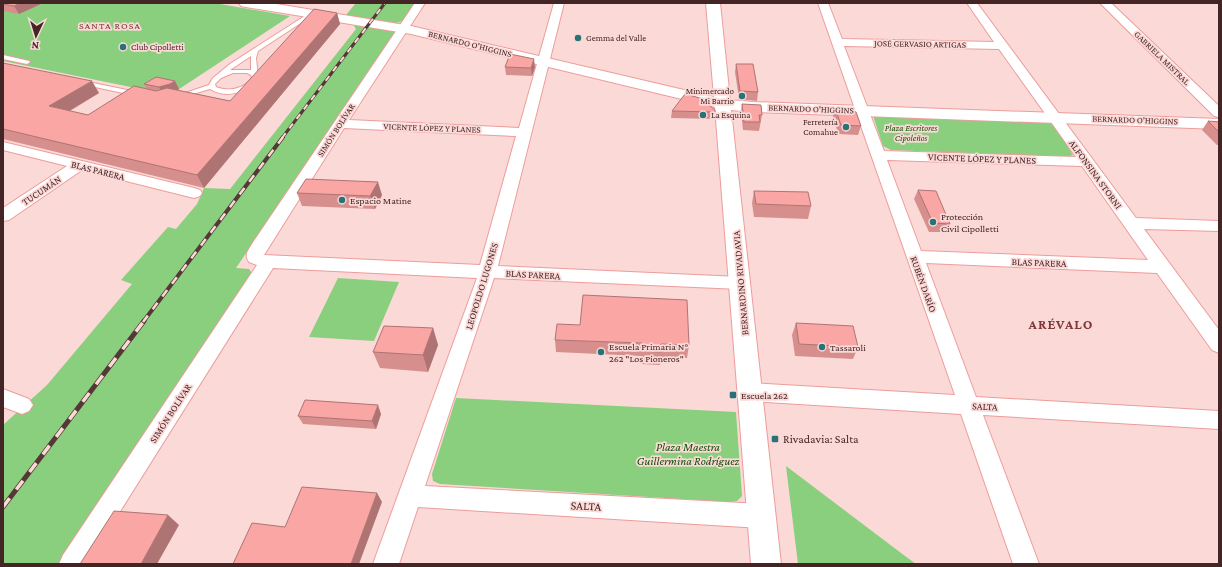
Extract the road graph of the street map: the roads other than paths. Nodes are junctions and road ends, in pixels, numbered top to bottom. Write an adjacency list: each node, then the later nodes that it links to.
1 (246, 3): 8 (main road, BERNARDO O'HIGGINS)
2 (420, 3): 10 (street, SIMÓN BOLÍVAR)
3 (559, 3): 17 (street, LEOPOLDO LUGONES)
4 (713, 3): 26 (main road, BERNARDINO RIVADAVIA)
5 (823, 3): 12 (street, RUBÉN DARÍO)
6 (972, 3): 13 (street, ALFONSINA STORNI)
7 (1105, 3): 28 (street, GABRIELA MISTRAL)
8 (311, 14): 9 (lane); 10 (main road, BERNARDO O'HIGGINS)
9 (290, 27): 11 (lane); 14 (lane)
10 (403, 28): 17 (main road, BERNARDO O'HIGGINS); 30 (street, SIMÓN BOLÍVAR)
11 (298, 30)
12 (837, 42): 13 (street, JOSÉ GERVASIO ARTIGAS); 27 (street, RUBÉN DARÍO)
13 (1003, 46): 29 (street, ALFONSINA STORNI)
14 (256, 49): 18 (lane); 20 (lane)
15 (3, 57): 16 (lane)
16 (27, 62)
17 (543, 62): 26 (main road, BERNARDO O'HIGGINS); 32 (street, LEOPOLDO LUGONES)
18 (254, 74): 20 (lane); 22 (lane)
19 (262, 75): 22 (lane)
20 (215, 79): 23 (lane)
21 (72, 81): 24 (lane)
22 (252, 83): 23 (lane)
23 (212, 86): 25 (lane)
24 (142, 95)
25 (172, 98)
26 (723, 104): 27 (main road, BERNARDO O'HIGGINS); 45 (main road, BERNARDINO RIVADAVIA)
27 (862, 111): 29 (main road, BERNARDO O'HIGGINS); 34 (street, RUBÉN DARÍO)
28 (1219, 113)
29 (1055, 118): 31 (main road, BERNARDO O'HIGGINS); 35 (street, ALFONSINA STORNI)
30 (339, 124): 32 (street, VICENTE LÓPEZ Y PLANES); 42 (street, SIMÓN BOLÍVAR)
31 (1219, 124)
32 (524, 132): 44 (street, LEOPOLDO LUGONES)
33 (3, 146): 36 (street, BLAS PARERA)
34 (878, 155): 35 (street, VICENTE LÓPEZ Y PLANES); 41 (street, RUBÉN DARÍO)
35 (1087, 162): 39 (street, ALFONSINA STORNI)
36 (78, 165): 37 (street, BLAS PARERA); 38 (street, TUCUMÁN)
37 (194, 193)
38 (3, 216)
39 (1131, 223): 40 (street); 43 (street, ALFONSINA STORNI)
40 (1219, 226)
41 (915, 256): 43 (street, BLAS PARERA); 48 (street, RUBÉN DARÍO)
42 (262, 260): 44 (street, BLAS PARERA); 52 (street, SIMÓN BOLÍVAR)
43 (1163, 267): 46 (street, ALFONSINA STORNI)
44 (487, 272): 45 (street, BLAS PARERA); 50 (street, LEOPOLDO LUGONES)
45 (740, 283): 47 (main road, BERNARDINO RIVADAVIA)
46 (1219, 345)
47 (750, 392): 48 (street, SALTA); 51 (main road, BERNARDINO RIVADAVIA)
48 (968, 405): 49 (street, SALTA); 55 (street, RUBÉN DARÍO)
49 (1219, 420)
50 (410, 496): 51 (street, SALTA); 53 (street, LEOPOLDO LUGONES)
51 (762, 516): 54 (main road, BERNARDINO RIVADAVIA)
52 (72, 564)
53 (386, 564)
54 (766, 564)
55 (1026, 564)

